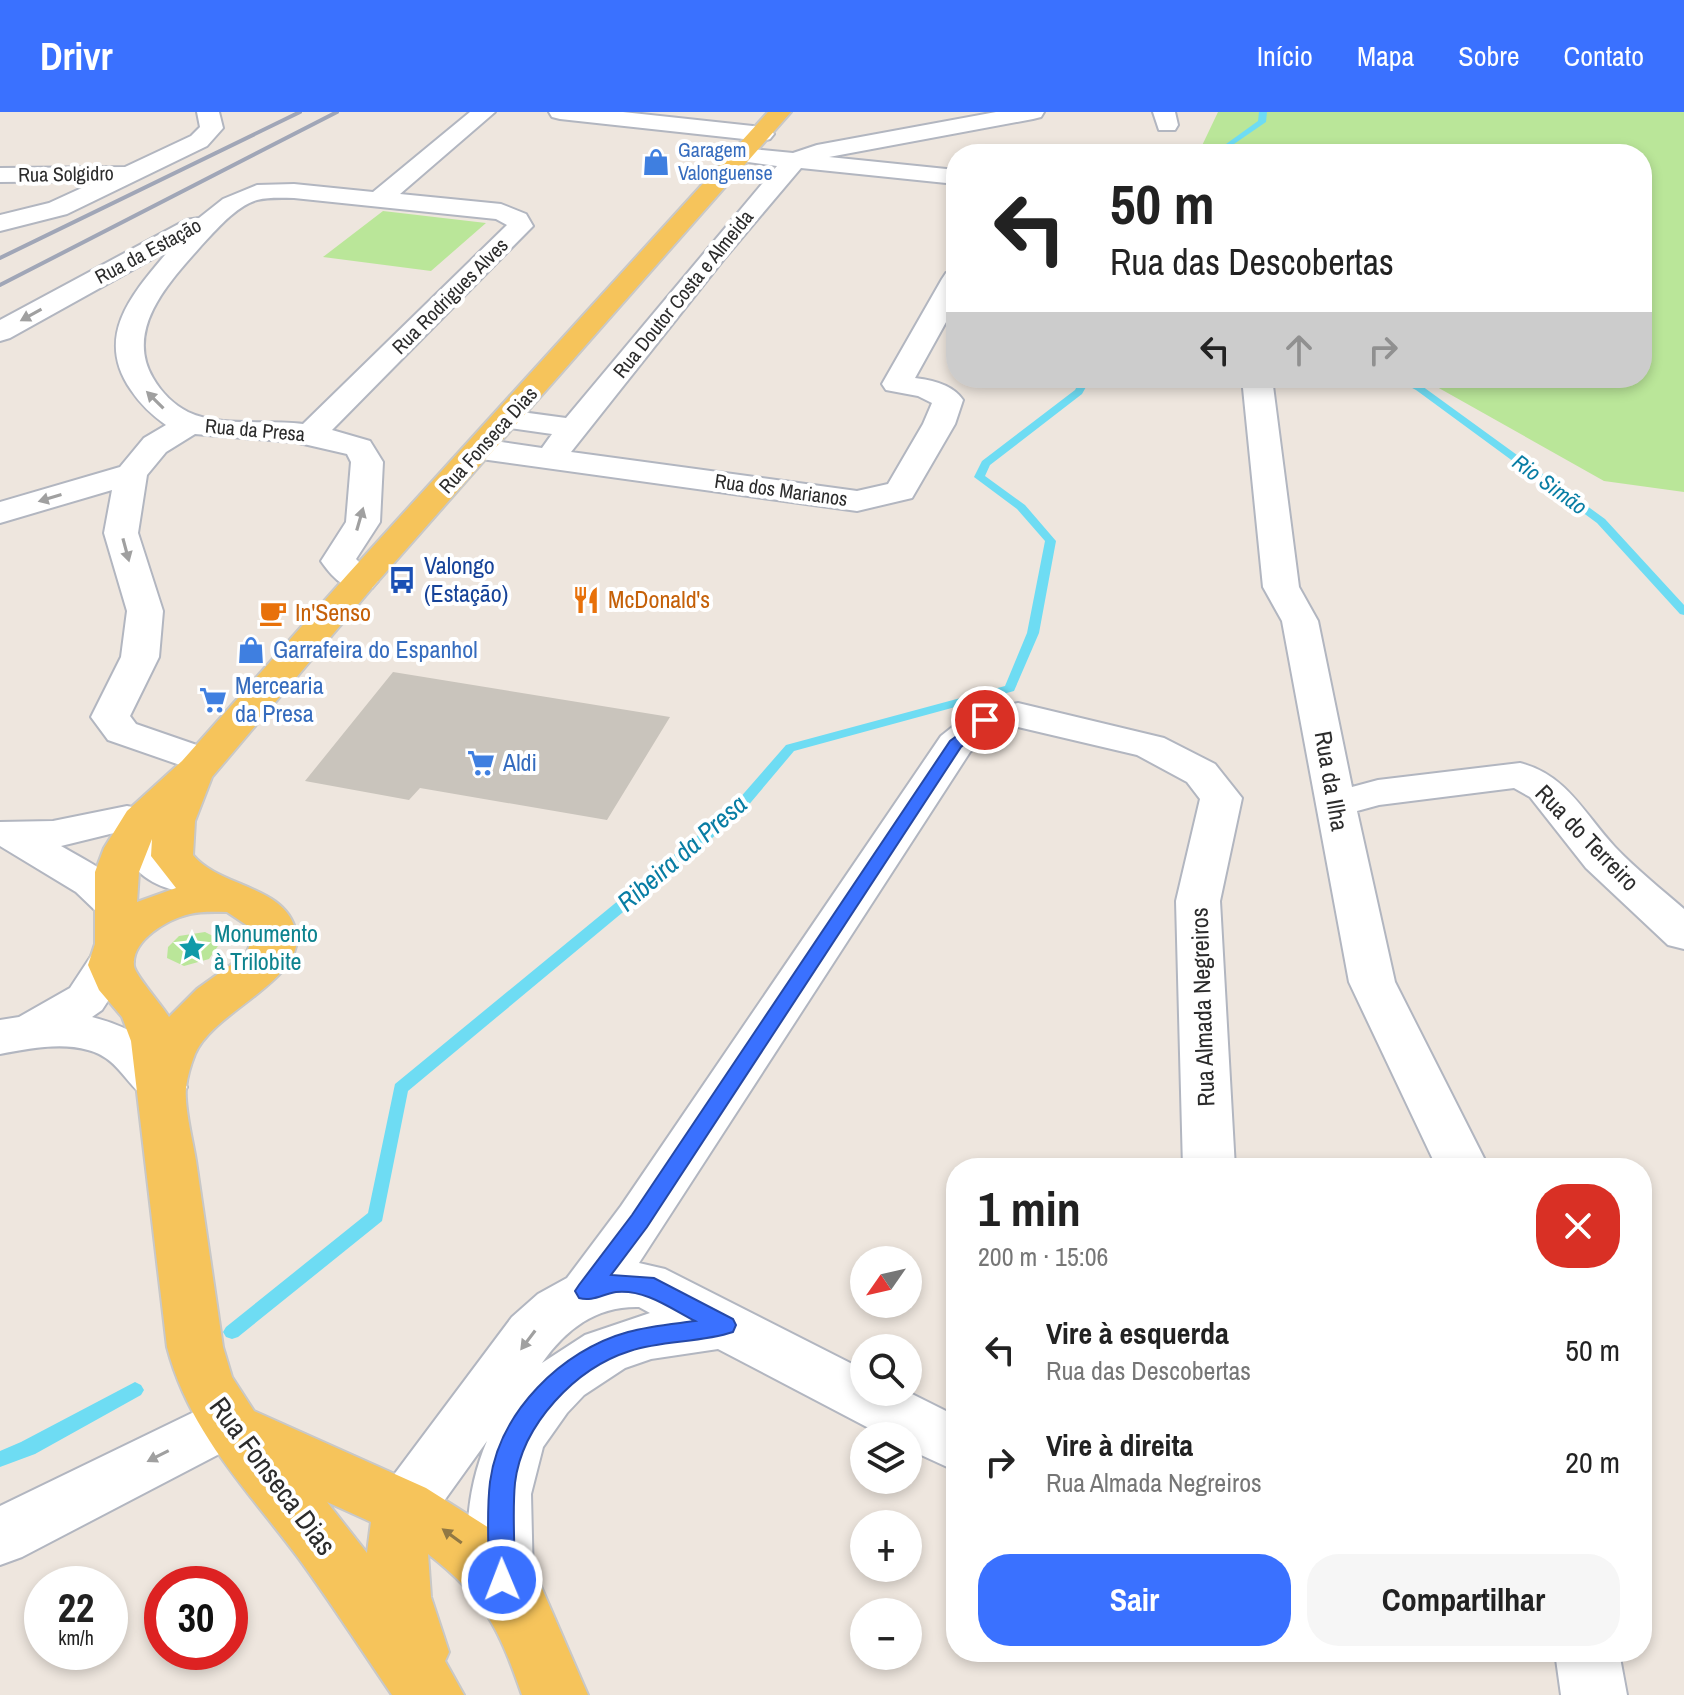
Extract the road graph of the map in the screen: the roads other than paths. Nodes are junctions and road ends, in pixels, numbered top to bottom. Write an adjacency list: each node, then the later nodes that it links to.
1 (208, 112): 9 (street, Rua Solgidro)
2 (484, 112): 12 (street)
3 (560, 112): 6 (street)
4 (780, 112): 6 (main road, Rua Fonseca Dias)
5 (1033, 112): 8 (street)
6 (762, 134): 7 (main road, Rua Fonseca Dias)
7 (742, 155): 8 (street); 20 (main road, Rua Fonseca Dias)
8 (794, 161): 11 (street); 22 (street, Rua Doutor Costa e Almeida)
9 (132, 172): 10 (street, Rua Solgidro); 14 (street, Rua Solgidro)
10 (0, 175)
11 (946, 176)
12 (377, 201): 13 (street, Rua da Presa); 23 (street, Rua Rodrigues Alves)
13 (222, 211): 15 (street, Rua da Presa); 16 (street, Rua da Estação)
14 (0, 223)
15 (154, 288): 16 (street, Rua da Estação); 21 (street, Rua da Presa, one-way to 15)
16 (75, 291): 18 (street, Rua da Estação, one-way to 18)
17 (946, 297): 25 (street, Rua dos Marianos)
18 (0, 332)
19 (1258, 388): 30 (street, Rua da Ilha)
20 (507, 419): 22 (street); 24 (main road, Rua Fonseca Dias)
21 (189, 424): 23 (street, Rua da Presa); 26 (street)
22 (574, 428): 25 (street, Rua Doutor Costa e Almeida)
23 (311, 434): 28 (street, Rua da Presa, one-way to 23)
24 (481, 449): 25 (street, Rua dos Marianos); 28 (main road, Rua Fonseca Dias)
25 (550, 458)
26 (131, 474): 27 (street, one-way to 27); 29 (street, one-way to 29)
27 (0, 513)
28 (360, 581): 29 (main road, Rua Fonseca Dias)
29 (200, 766): 31 (main road, Rua Fonseca Dias); 34 (main road, Rua Fonseca Dias)
30 (1335, 804): 35 (street, Rua do Terreiro); 41 (street, Rua da Ilha)
31 (141, 813): 33 (street); 34 (street); 36 (main road, Rua Fonseca Dias)
32 (7, 832): 33 (street)
33 (66, 845): 36 (street)
34 (210, 889): 36 (main road, Rua Fonseca Dias); 37 (main road, Rua Fonseca Dias)
35 (1684, 934)
36 (127, 968): 37 (main road, Rua Fonseca Dias); 38 (street); 39 (main road, Rua Fonseca Dias)
37 (226, 992): 39 (main road, Rua Fonseca Dias)
38 (29, 1033): 39 (street)
39 (163, 1087): 44 (main road, Rua Fonseca Dias)
40 (1209, 1158): 42 (street, Rua Almada Negreiros)
41 (1458, 1158)
42 (587, 1291): 43 (street); 46 (street, one-way to 46)
43 (724, 1325): 45 (street); 48 (street)
44 (227, 1421): 46 (main road); 47 (street, one-way to 47); 50 (main road, Rua Fonseca Dias)
45 (946, 1440)
46 (405, 1507): 48 (main road, one-way to 46); 50 (main road)
47 (0, 1537)
48 (502, 1580): 51 (main road)
49 (1589, 1662): 52 (street)
50 (433, 1695)
51 (555, 1695)
52 (1594, 1695)

